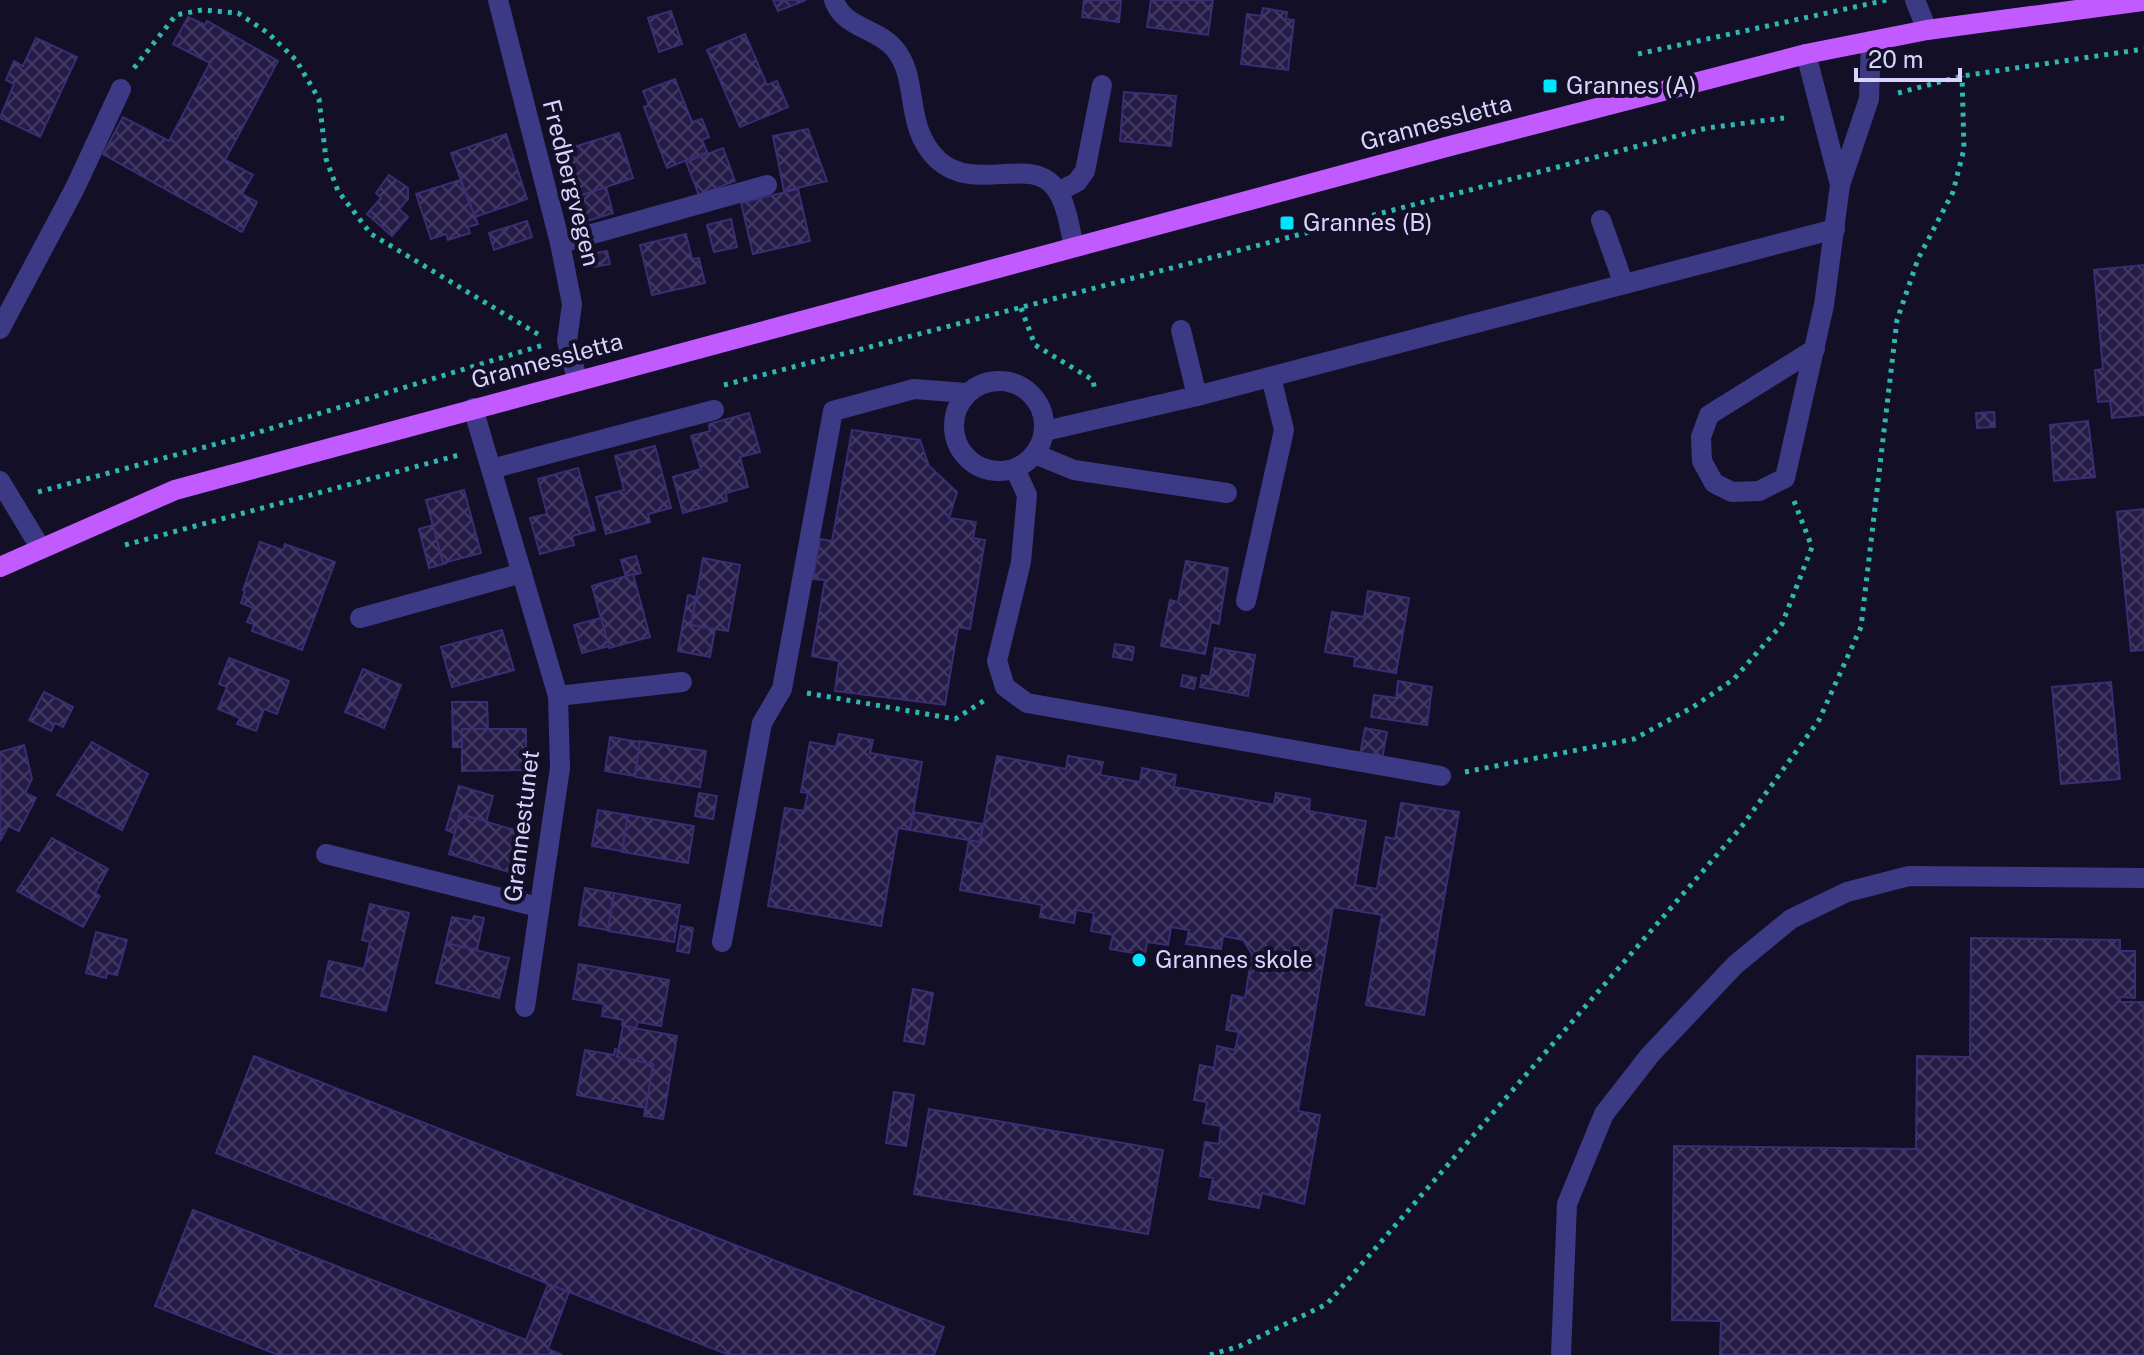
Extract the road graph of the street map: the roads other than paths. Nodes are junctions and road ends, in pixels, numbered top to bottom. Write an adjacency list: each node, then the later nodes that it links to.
1 (498, 0): 15 (street, Fredbergvegen)
2 (834, 0): 12 (street)
3 (1915, 0): 5 (street)
4 (2144, 1): 5 (main road, Grannessletta)
5 (1927, 30): 6 (main road, Grannessletta)
6 (1871, 41): 7 (main road, Grannessletta); 11 (street)
7 (1806, 54): 11 (street); 16 (main road, Grannessletta)
8 (1102, 85): 12 (street)
9 (121, 89): 18 (street)
10 (767, 185): 15 (street)
11 (1840, 185): 14 (street)
12 (1058, 192): 16 (street)
13 (1601, 220): 17 (street)
14 (1835, 229): 17 (street); 20 (street)
15 (560, 243): 22 (street, Fredbergvegen)
16 (1074, 247): 22 (main road, Grannessletta)
17 (1623, 282): 21 (street)
18 (0, 329)
19 (1181, 330): 24 (street)
20 (1815, 349): 20 (street)
21 (1271, 377): 24 (street); 36 (street)
22 (577, 379): 25 (main road, Grannessletta)
23 (966, 393): 27 (street); 30 (street); 44 (street)
24 (1197, 396): 27 (street)
25 (473, 408): 29 (street, Grannestunet); 33 (main road, Grannessletta)
26 (714, 410): 29 (street)
27 (1045, 431): 28 (street)
28 (1035, 454): 30 (street); 32 (street)
29 (491, 469): 35 (street, Grannestunet)
30 (1015, 469): 40 (street)
31 (0, 481): 33 (street)
32 (1227, 493)
33 (40, 547): 34 (main road, Grannessletta)
34 (0, 567)
35 (522, 573): 37 (street); 39 (street, Grannestunet)
36 (1246, 601)
37 (360, 618)
38 (682, 682): 39 (street)
39 (558, 696): 43 (street, Grannestunet)
40 (1441, 776)
41 (326, 854): 43 (street)
42 (2144, 878): 46 (street)
43 (538, 907): 45 (street, Grannestunet)
44 (722, 942)
45 (525, 1007)
46 (1561, 1355)

